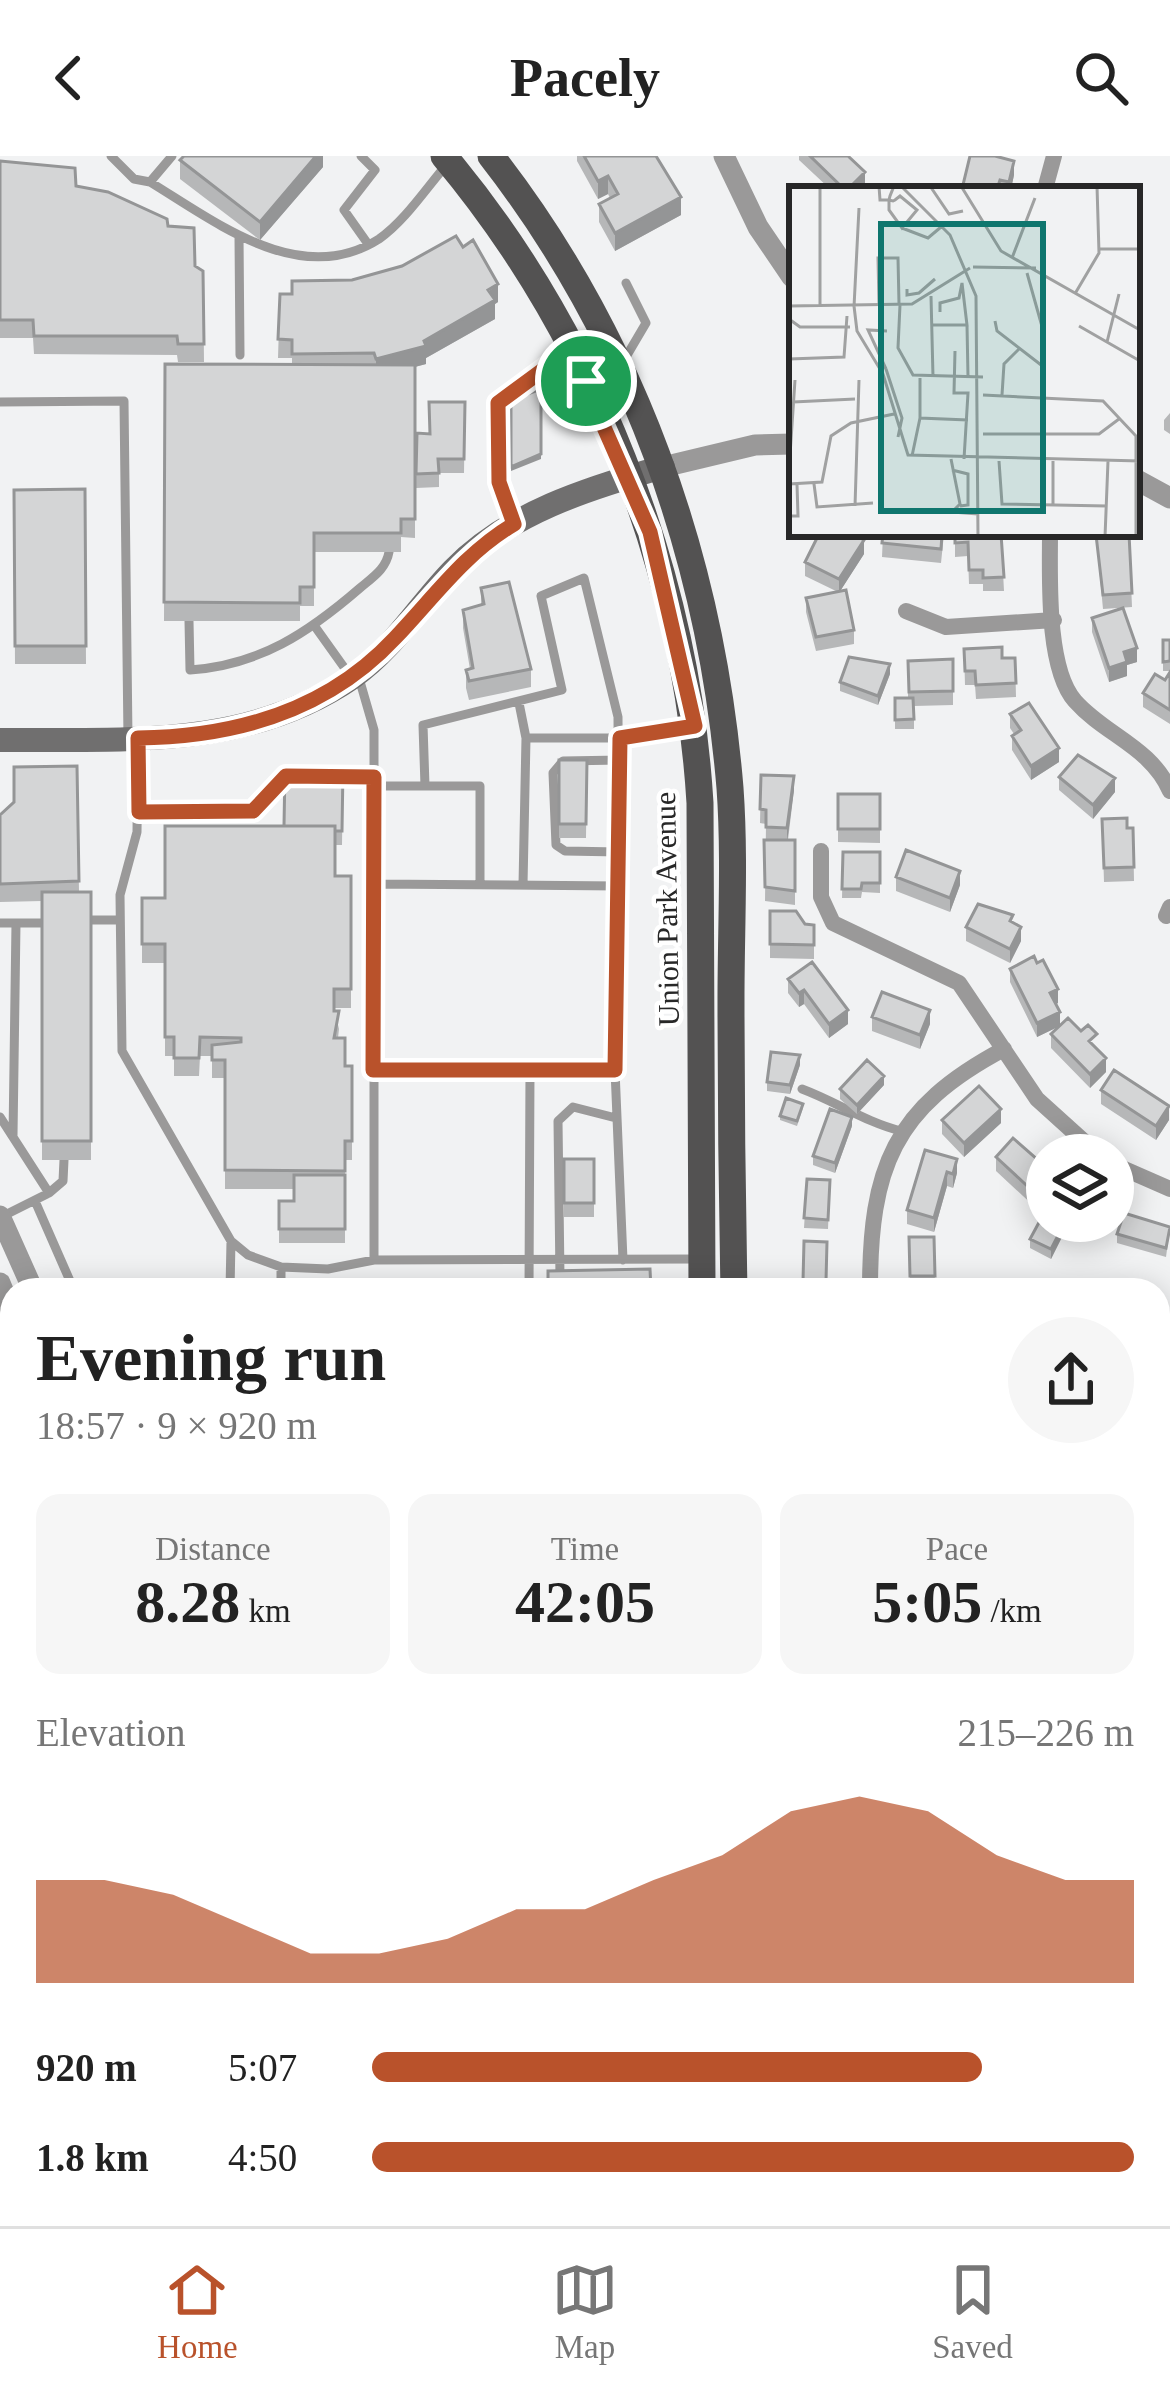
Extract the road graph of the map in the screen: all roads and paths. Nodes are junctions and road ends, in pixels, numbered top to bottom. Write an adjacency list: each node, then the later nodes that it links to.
1 (112, 156): 8 (lane)
2 (172, 156): 8 (lane)
3 (362, 156): 11 (lane)
4 (491, 156): 16 (main road, Union Park Avenue)
5 (724, 156): 12 (street)
6 (1054, 156): 9 (street)
7 (446, 159): 11 (lane); 14 (main road, Union Park Avenue)
8 (151, 182): 10 (lane)
9 (1046, 186)
10 (238, 236): 11 (lane); 15 (lane)
11 (368, 244)
12 (789, 273)
13 (626, 284): 16 (lane)
14 (570, 350): 20 (main road, Union Park Avenue); 23 (lane)
15 (240, 355)
16 (620, 367): 19 (main road, Union Park Avenue)
17 (0, 402): 33 (lane)
18 (789, 444): 19 (street)
19 (663, 467): 20 (main road); 42 (main road, Union Park Avenue)
20 (628, 477): 23 (main road); 32 (main road, Union Park Avenue)
21 (1140, 482): 22 (street)
22 (1170, 498)
23 (514, 524): 30 (main road)
24 (1050, 537): 27 (street)
25 (389, 552): 29 (lane)
26 (906, 611): 27 (street)
27 (1054, 620): 40 (street)
28 (190, 621): 29 (lane)
29 (316, 628): 30 (lane)
30 (355, 675): 33 (main road); 38 (lane)
31 (518, 703): 34 (lane); 35 (lane); 39 (lane)
32 (695, 726): 35 (lane); 42 (main road); 73 (main road, Union Park Avenue)
33 (133, 738): 36 (main road); 41 (lane)
34 (526, 738): 35 (lane); 47 (lane)
35 (620, 738): 37 (lane)
36 (0, 740)
37 (621, 760): 44 (lane); 44 (lane)
38 (374, 782): 39 (lane); 41 (lane); 45 (lane)
39 (425, 786): 46 (lane)
40 (1170, 791)
41 (139, 812): 50 (lane)
42 (730, 816): 74 (main road, Union Park Avenue)
43 (821, 851): 54 (street)
44 (619, 852): 48 (lane)
45 (374, 884): 46 (lane); 55 (lane)
46 (480, 885): 47 (lane)
47 (523, 885): 48 (lane)
48 (619, 886): 57 (lane)
49 (67, 920): 50 (lane)
50 (120, 920): 70 (lane)
51 (0, 922): 52 (lane)
52 (16, 923): 53 (lane); 63 (lane)
53 (42, 923)
54 (1004, 1049): 61 (street); 62 (street)
55 (373, 1070): 56 (lane); 75 (lane)
56 (530, 1070): 57 (lane); 71 (lane)
57 (615, 1070): 60 (lane)
58 (802, 1089): 61 (lane)
59 (0, 1117): 63 (lane)
60 (616, 1118): 72 (lane); 76 (lane)
61 (901, 1132): 86 (street)
62 (1072, 1134)
63 (13, 1136): 67 (lane)
64 (64, 1165): 67 (lane)
65 (1134, 1173): 66 (street)
66 (1170, 1189)
67 (50, 1193): 68 (lane)
68 (35, 1201): 69 (lane); 79 (lane)
69 (0, 1217): 78 (street)
70 (231, 1240): 77 (lane); 80 (lane)
71 (529, 1259): 72 (lane); 75 (lane); 82 (lane)
72 (560, 1259): 76 (lane); 83 (lane)
73 (701, 1259): 74 (lane); 76 (lane); 84 (main road, Union Park Avenue)
74 (733, 1259): 85 (main road, Union Park Avenue)
75 (374, 1260): 77 (lane)
76 (623, 1260)
77 (281, 1267): 81 (lane)
78 (28, 1278)
79 (69, 1278)
80 (230, 1278)
81 (281, 1278)
82 (529, 1278)
83 (560, 1278)
84 (702, 1278)
85 (734, 1278)
86 (870, 1278)

